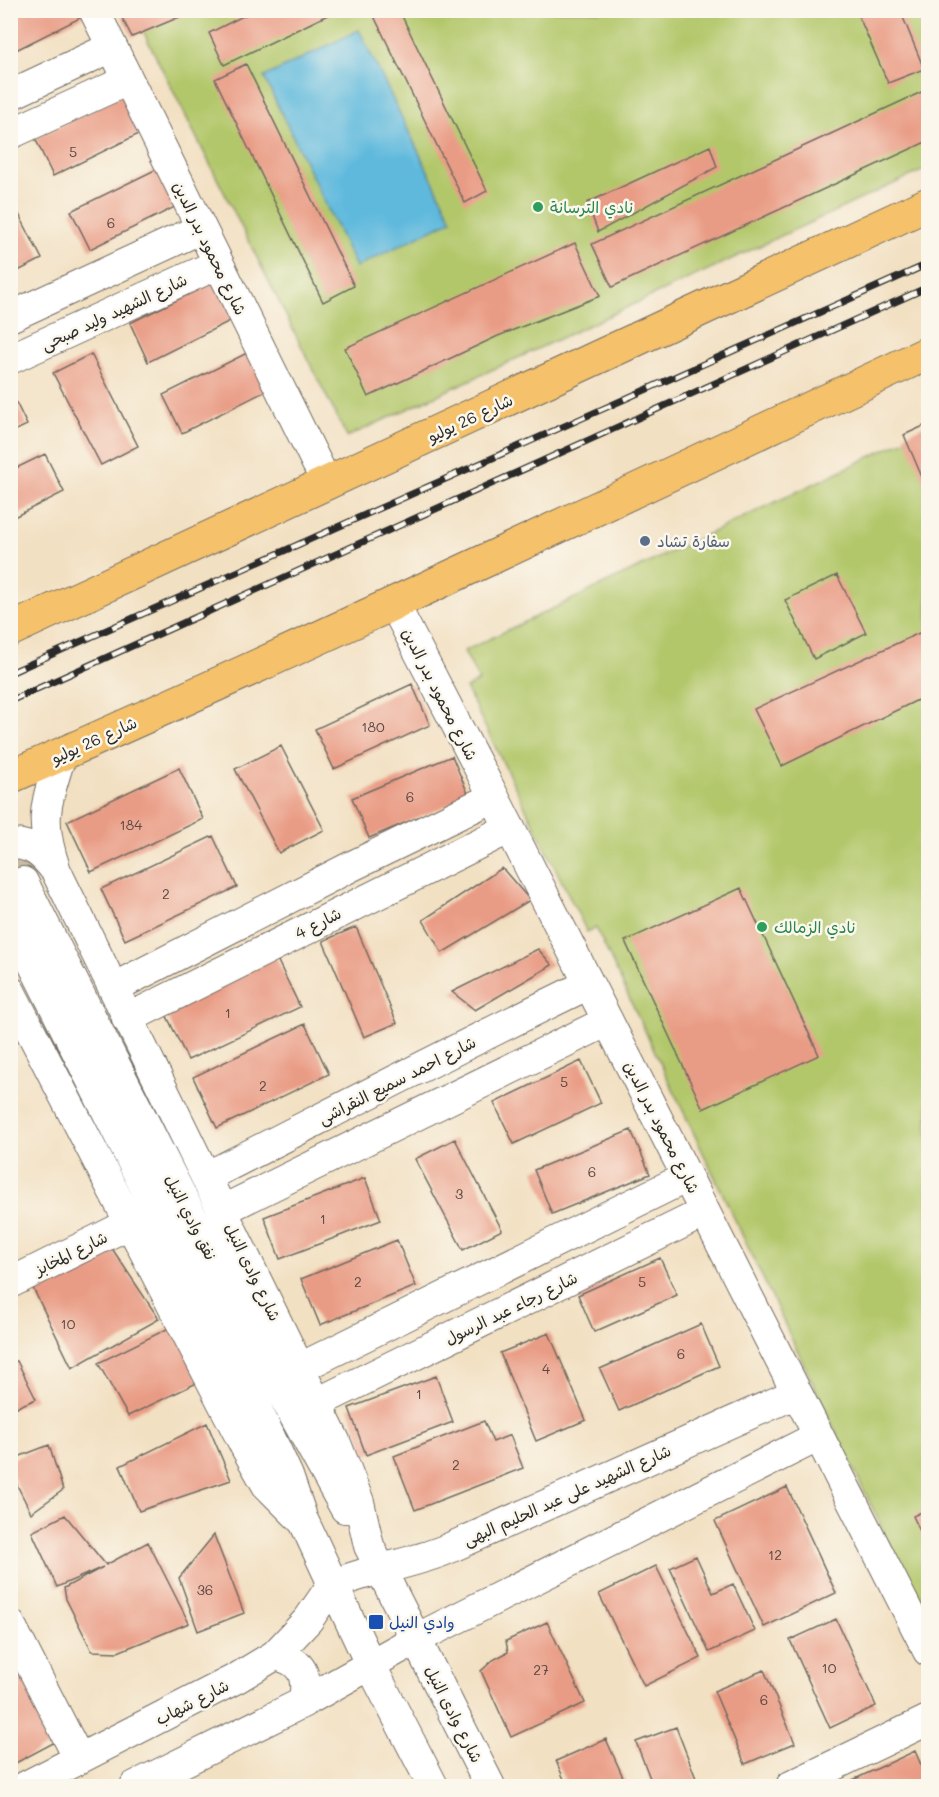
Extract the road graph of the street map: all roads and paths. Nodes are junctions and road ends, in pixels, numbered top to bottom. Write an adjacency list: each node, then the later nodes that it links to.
1 (94, 10): 2 (street, شارع محمود بدر الدين)
2 (112, 47): 3 (street, شارع محمود بدر الدين); 4 (street)
3 (128, 80): 5 (street); 7 (street, شارع محمود بدر الدين)
4 (10, 95)
5 (10, 134)
6 (928, 204): 12 (main road, شارع 26 يوليو)
7 (200, 229): 8 (street, شارع محمود بدر الدين); 9 (street)
8 (218, 264): 11 (street, شارع الشهيد وليد صبحى); 12 (street, شارع محمود بدر الدين)
9 (10, 317)
10 (928, 353): 13 (main road, شارع 26 يوليو)
11 (10, 359)
12 (327, 484): 14 (main road, شارع 26 يوليو)
13 (394, 604): 15 (main road, شارع 26 يوليو); 17 (street, شارع محمود بدر الدين)
14 (10, 630)
15 (61, 755): 16 (main road, شارع 26 يوليو); 20 (street, شارع وادى النيل)
16 (10, 777)
17 (494, 797): 18 (street, شارع محمود بدر الدين); 24 (street)
18 (510, 828): 23 (street, شارع محمود بدر الدين); 26 (street, شارع 4)
19 (10, 844): 20 (street)
20 (56, 871): 24 (street, شارع وادى النيل)
21 (23, 882): 41 (street, نفق وادي النيل)
22 (10, 918): 40 (street, نفق وادي النيل)
23 (589, 984): 27 (street, شارع محمود بدر الدين); 28 (street, شارع احمد سميع النقراشى)
24 (113, 988): 26 (street, شارع وادى النيل)
25 (10, 991): 34 (street)
26 (128, 1019): 30 (street, شارع وادى النيل)
27 (608, 1021): 29 (street); 31 (street, شارع محمود بدر الدين)
28 (358, 1100): 29 (street); 30 (street, شارع احمد سميع النقراشى)
29 (377, 1135): 32 (street)
30 (206, 1176): 32 (street, شارع وادى النيل)
31 (687, 1178): 33 (street, شارع محمود بدر الدين); 36 (street)
32 (223, 1210): 36 (street, شارع وادى النيل)
33 (705, 1212): 37 (street, شارع محمود بدر الدين); 38 (street, شارع رجاء عبد الرسول)
34 (131, 1223): 35 (street, شارع المخابز); 40 (street)
35 (10, 1283)
36 (300, 1368): 38 (street, شارع وادى النيل)
37 (797, 1393): 39 (street, شارع محمود بدر الدين); 41 (street, شارع الشهيد على عبد الحليم البهى)
38 (317, 1403): 41 (street, شارع وادى النيل)
39 (819, 1436): 44 (street); 45 (street, شارع محمود بدر الدين)
40 (304, 1522): 42 (street)
41 (375, 1557): 42 (street, شارع الشهيد على عبد الحليم البهى); 44 (street, شارع وادى النيل)
42 (333, 1585): 46 (street, شارع شهاب); 47 (street)
43 (10, 1624): 50 (street)
44 (416, 1639): 47 (street); 54 (street, شارع وادى النيل)
45 (928, 1651)
46 (275, 1655): 48 (street); 50 (street, شارع شهاب)
47 (371, 1666): 48 (street); 53 (street)
48 (304, 1702): 52 (street)
49 (928, 1720): 55 (street)
50 (79, 1760): 51 (street, شارع شهاب)
51 (26, 1786)
52 (135, 1786)
53 (433, 1786)
54 (490, 1786)
55 (791, 1786)

